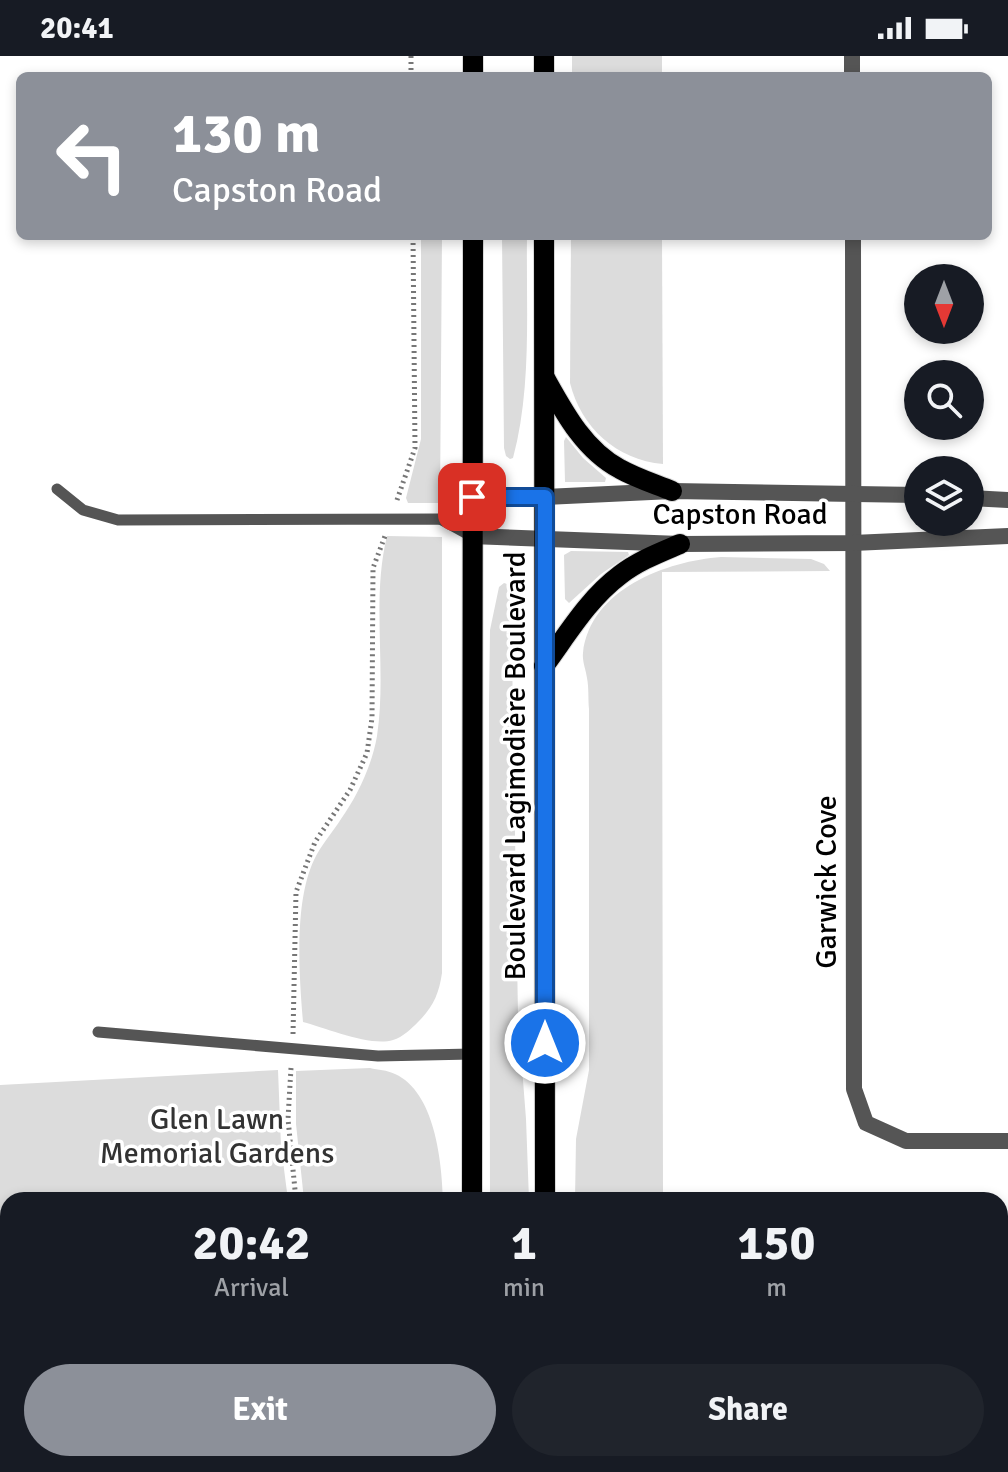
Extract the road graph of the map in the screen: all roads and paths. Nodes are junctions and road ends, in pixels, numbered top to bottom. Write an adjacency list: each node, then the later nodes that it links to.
1 (413, 240): 14 (path)
2 (473, 240): 10 (main road, Boulevard Lagimodière Boulevard)
3 (544, 240): 5 (main road, Boulevard Lagimodière Boulevard)
4 (853, 240): 8 (street, Garwick Cove)
5 (544, 375): 7 (main road); 11 (main road, Boulevard Lagimodière Boulevard)
6 (57, 489): 14 (lane)
7 (672, 491): 8 (street, Capston Road); 11 (street, Capston Road)
8 (855, 492): 9 (street, Capston Road); 19 (street, Garwick Cove)
9 (904, 494)
10 (472, 497): 11 (street, Capston Road); 15 (lane); 16 (main road, Boulevard Lagimodière Boulevard)
11 (545, 497): 18 (main road, Boulevard Lagimodière Boulevard)
12 (984, 499): 13 (street)
13 (1008, 500)
14 (390, 519): 15 (lane); 23 (path)
15 (440, 519): 16 (lane)
16 (471, 536): 18 (street, Capston Road); 24 (main road, Boulevard Lagimodière Boulevard)
17 (1008, 536): 19 (street, Capston Road)
18 (544, 538): 20 (street, Capston Road); 21 (main road, Boulevard Lagimodière Boulevard)
19 (853, 543): 20 (street, Capston Road); 25 (street, Garwick Cove)
20 (680, 544): 21 (main road)
21 (544, 666): 28 (main road, Boulevard Lagimodière Boulevard)
22 (98, 1032): 23 (lane)
23 (293, 1047): 24 (lane); 26 (path)
24 (472, 1054): 27 (main road, Boulevard Lagimodière Boulevard)
25 (1008, 1141)
26 (295, 1192)
27 (472, 1192)
28 (545, 1192)

